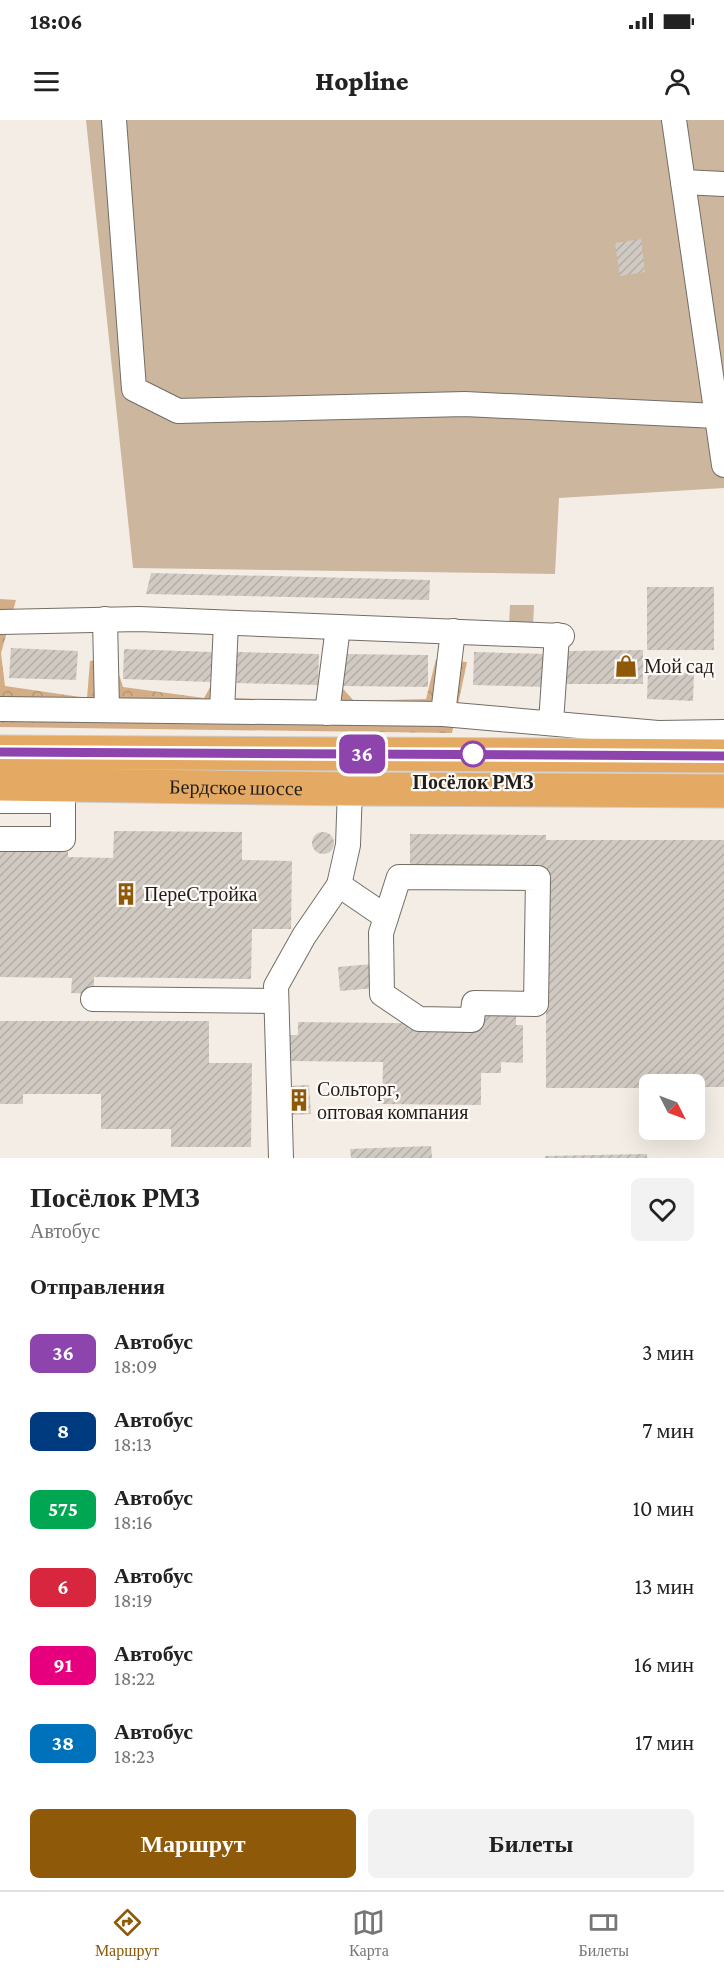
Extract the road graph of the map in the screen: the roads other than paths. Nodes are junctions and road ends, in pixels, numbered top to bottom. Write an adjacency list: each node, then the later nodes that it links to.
1 (114, 120): 5 (street)
2 (674, 120): 3 (street)
3 (683, 182): 4 (street); 5 (street)
4 (724, 184)
5 (717, 416): 6 (street)
6 (724, 465)
7 (105, 619): 8 (street); 9 (street); 13 (street)
8 (0, 622)
9 (226, 622): 10 (street); 14 (street)
10 (338, 627): 11 (street); 15 (street)
11 (453, 631): 16 (street); 17 (street)
12 (0, 709): 13 (street)
13 (107, 710): 14 (street)
14 (222, 711): 15 (street)
15 (327, 713): 16 (street)
16 (442, 714): 17 (street)
17 (551, 722): 18 (street)
18 (724, 732)
19 (0, 752): 20 (highway, Бердское шоссе)
20 (724, 756)
21 (0, 783): 24 (highway, Бердское шоссе)
22 (350, 789): 23 (highway, Бердское шоссе); 24 (highway, Бердское шоссе); 27 (street)
23 (724, 791)
24 (33, 792): 25 (street); 26 (street)
25 (0, 801)
26 (0, 839)
27 (339, 885): 28 (street); 30 (street)
28 (386, 917): 28 (street)
29 (93, 999): 30 (street)
30 (275, 1001): 31 (street)
31 (281, 1158)

